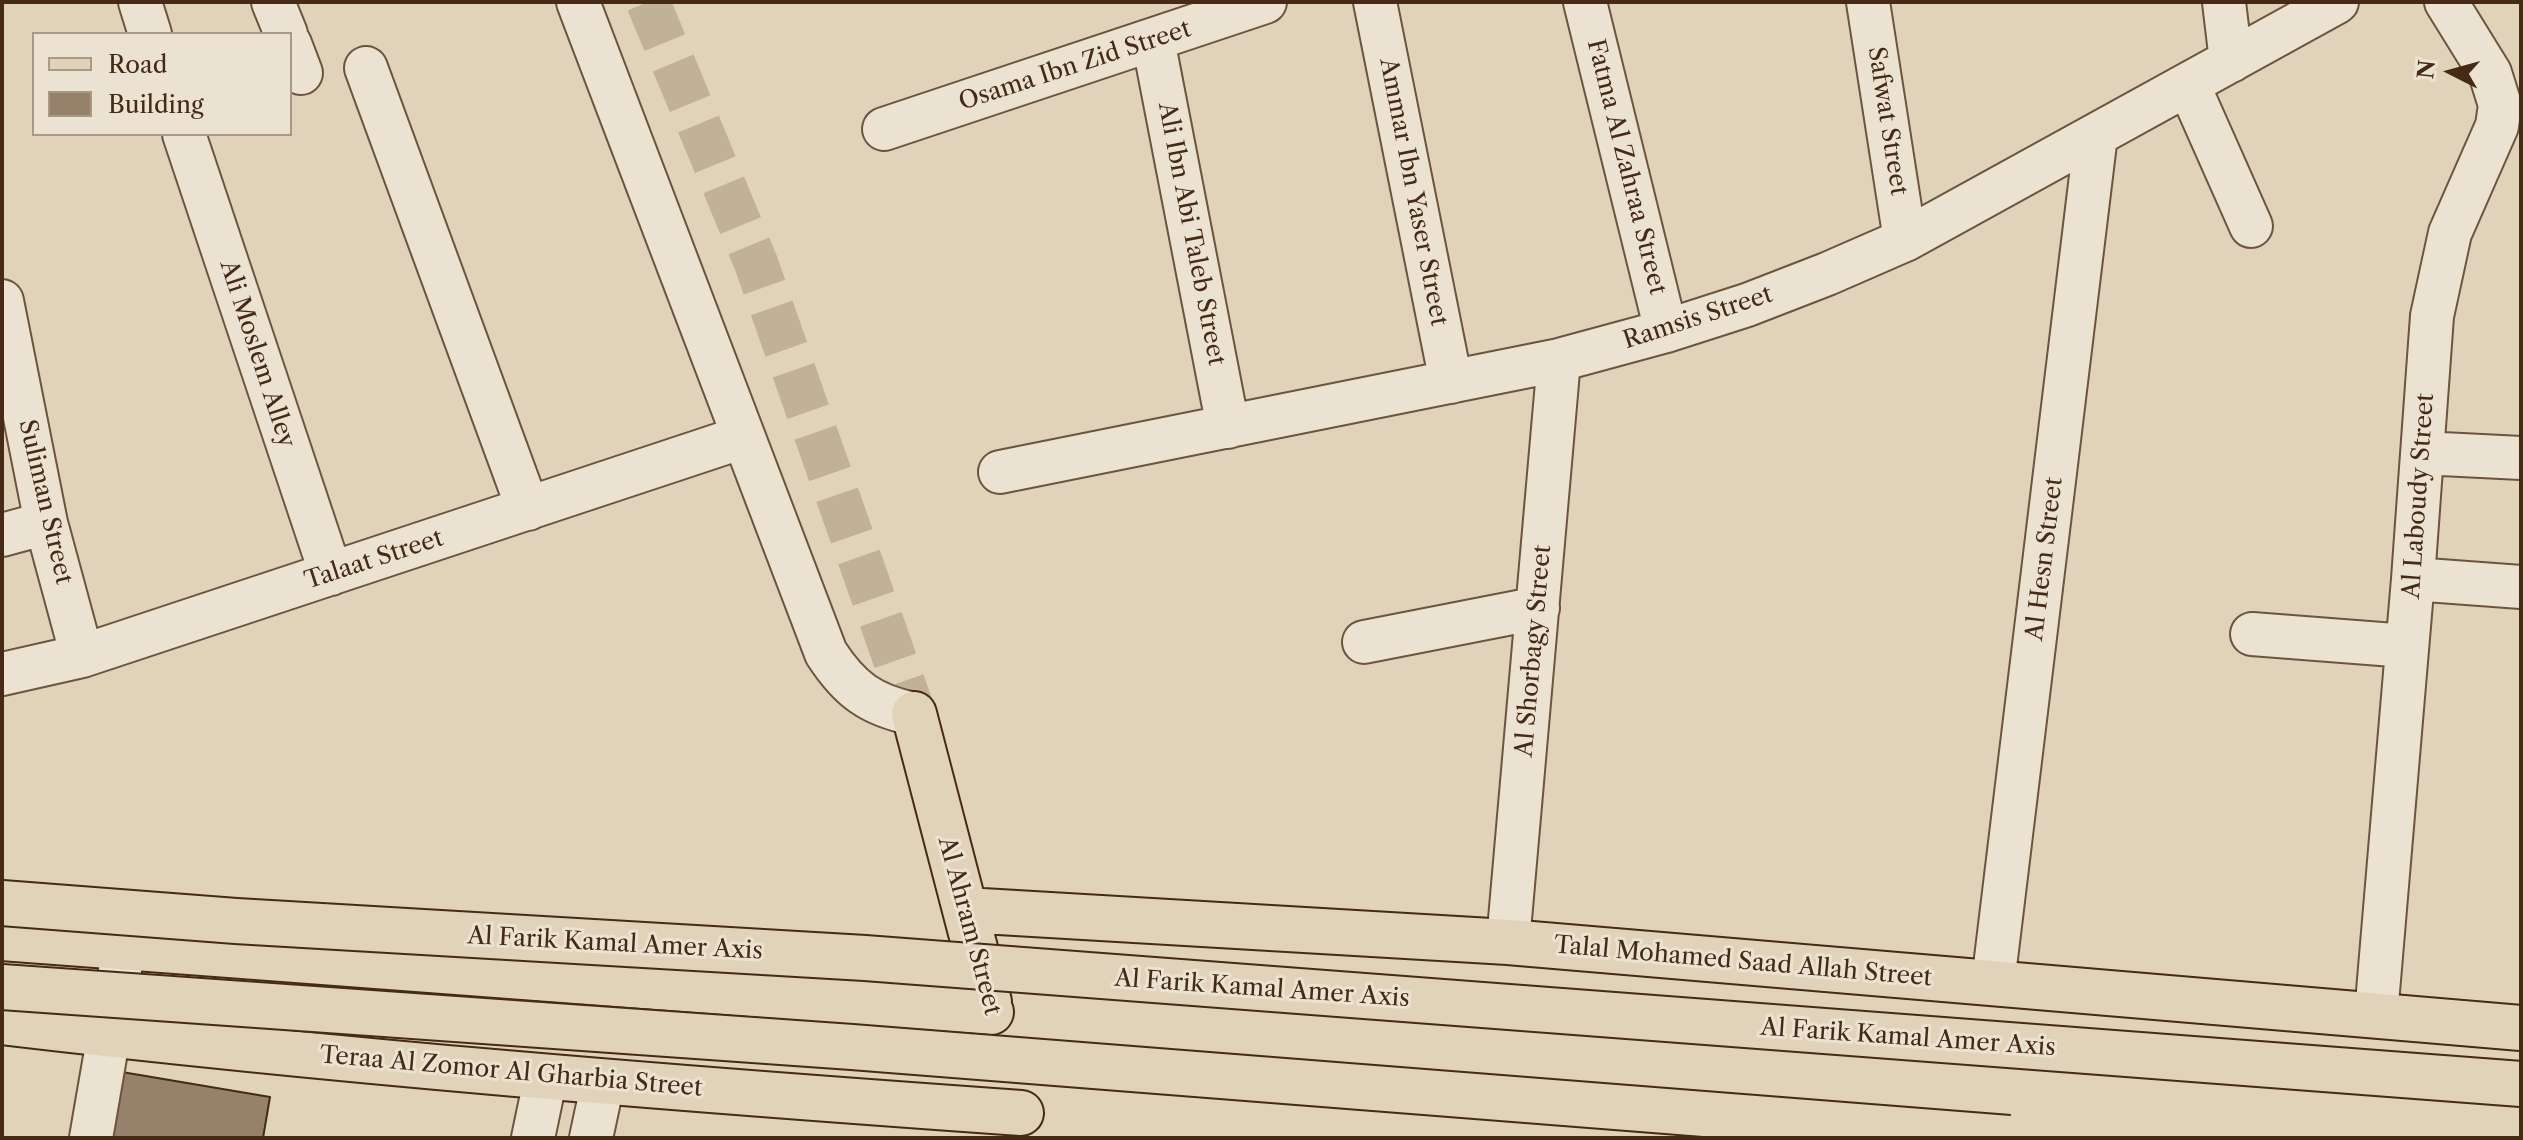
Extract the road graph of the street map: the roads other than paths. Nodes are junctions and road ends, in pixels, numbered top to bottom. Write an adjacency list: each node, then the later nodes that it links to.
1 (140, 2): 11 (street)
2 (273, 2): 12 (street)
3 (578, 2): 27 (street)
4 (1265, 2): 13 (street, Osama Ibn Zid Street)
5 (1375, 2): 25 (street, Ammar Ibn Yaser Street)
6 (1585, 2): 23 (street, Fatma Al Zahraa Street)
7 (1868, 2): 21 (street, Safwat Street)
8 (2224, 2): 14 (street)
9 (2337, 2): 14 (street, Ramsis Street)
10 (2446, 2): 28 (street, Al Laboudy Street)
11 (149, 32)
12 (285, 32)
13 (1153, 40): 17 (street, Osama Ibn Zid Street); 26 (street, Ali Ibn Abi Taleb Street)
14 (2231, 61): 16 (street, Ramsis Street)
15 (366, 68): 31 (street)
16 (2188, 84): 18 (street, Ramsis Street); 20 (street)
17 (884, 129)
18 (2096, 135): 21 (street, Ramsis Street); 50 (street, Al Hesn Street)
19 (185, 136): 34 (street, Ali Moslem Alley)
20 (2251, 226)
21 (1905, 240): 23 (street, Ramsis Street)
22 (2, 301): 32 (street, Suliman Street)
23 (1666, 331): 24 (street, Ramsis Street)
24 (1559, 360): 25 (street, Ramsis Street); 37 (street, Al Shorbagy Street)
25 (1451, 382): 26 (street, Ramsis Street)
26 (1228, 427): 30 (street, Ramsis Street)
27 (743, 437): 31 (street, Talaat Street); 43 (street)
28 (2422, 453): 29 (street); 35 (street, Al Laboudy Street)
29 (2521, 458)
30 (1000, 472)
31 (528, 509): 34 (street, Talaat Street)
32 (46, 523): 33 (street); 41 (street, Suliman Street)
33 (2, 535)
34 (331, 574): 41 (street, Talaat Street)
35 (2413, 579): 36 (street); 40 (street, Al Laboudy Street)
36 (2521, 587)
37 (1538, 608): 39 (street); 47 (street, Al Shorbagy Street)
38 (2252, 634): 40 (street)
39 (1364, 642)
40 (2407, 646): 53 (street, Al Laboudy Street)
41 (82, 656): 42 (street, Talaat Street)
42 (2, 674)
43 (914, 714): 45 (main road, Al Ahram Street)
44 (2, 903): 59 (main road, Al Farik Kamal Amer Axis, bridge)
45 (965, 910): 47 (main road, Talal Mohamed Saad Allah Street); 52 (main road, Al Ahram Street)
46 (2, 938): 48 (main road)
47 (1508, 942): 50 (main road, Talal Mohamed Saad Allah Street)
48 (124, 947): 49 (main road); 56 (street)
49 (547, 978): 52 (main road); 57 (main road)
50 (1993, 983): 53 (main road, Talal Mohamed Saad Allah Street)
51 (2, 987): 64 (main road, bridge)
52 (991, 1012): 60 (main road, Al Ahram Street)
53 (2376, 1015): 55 (main road, Talal Mohamed Saad Allah Street)
54 (2, 1022): 56 (main road, Teraa Al Zomor Al Gharbia Street)
55 (2521, 1028)
56 (109, 1034): 57 (main road, Teraa Al Zomor Al Gharbia Street); 61 (street)
57 (546, 1076): 58 (main road, Teraa Al Zomor Al Gharbia Street); 62 (street)
58 (603, 1082): 60 (main road, Teraa Al Zomor Al Gharbia Street); 63 (street)
59 (2521, 1084)
60 (1024, 1125)
61 (91, 1138)
62 (533, 1138)
63 (591, 1138)
64 (2009, 1138)

